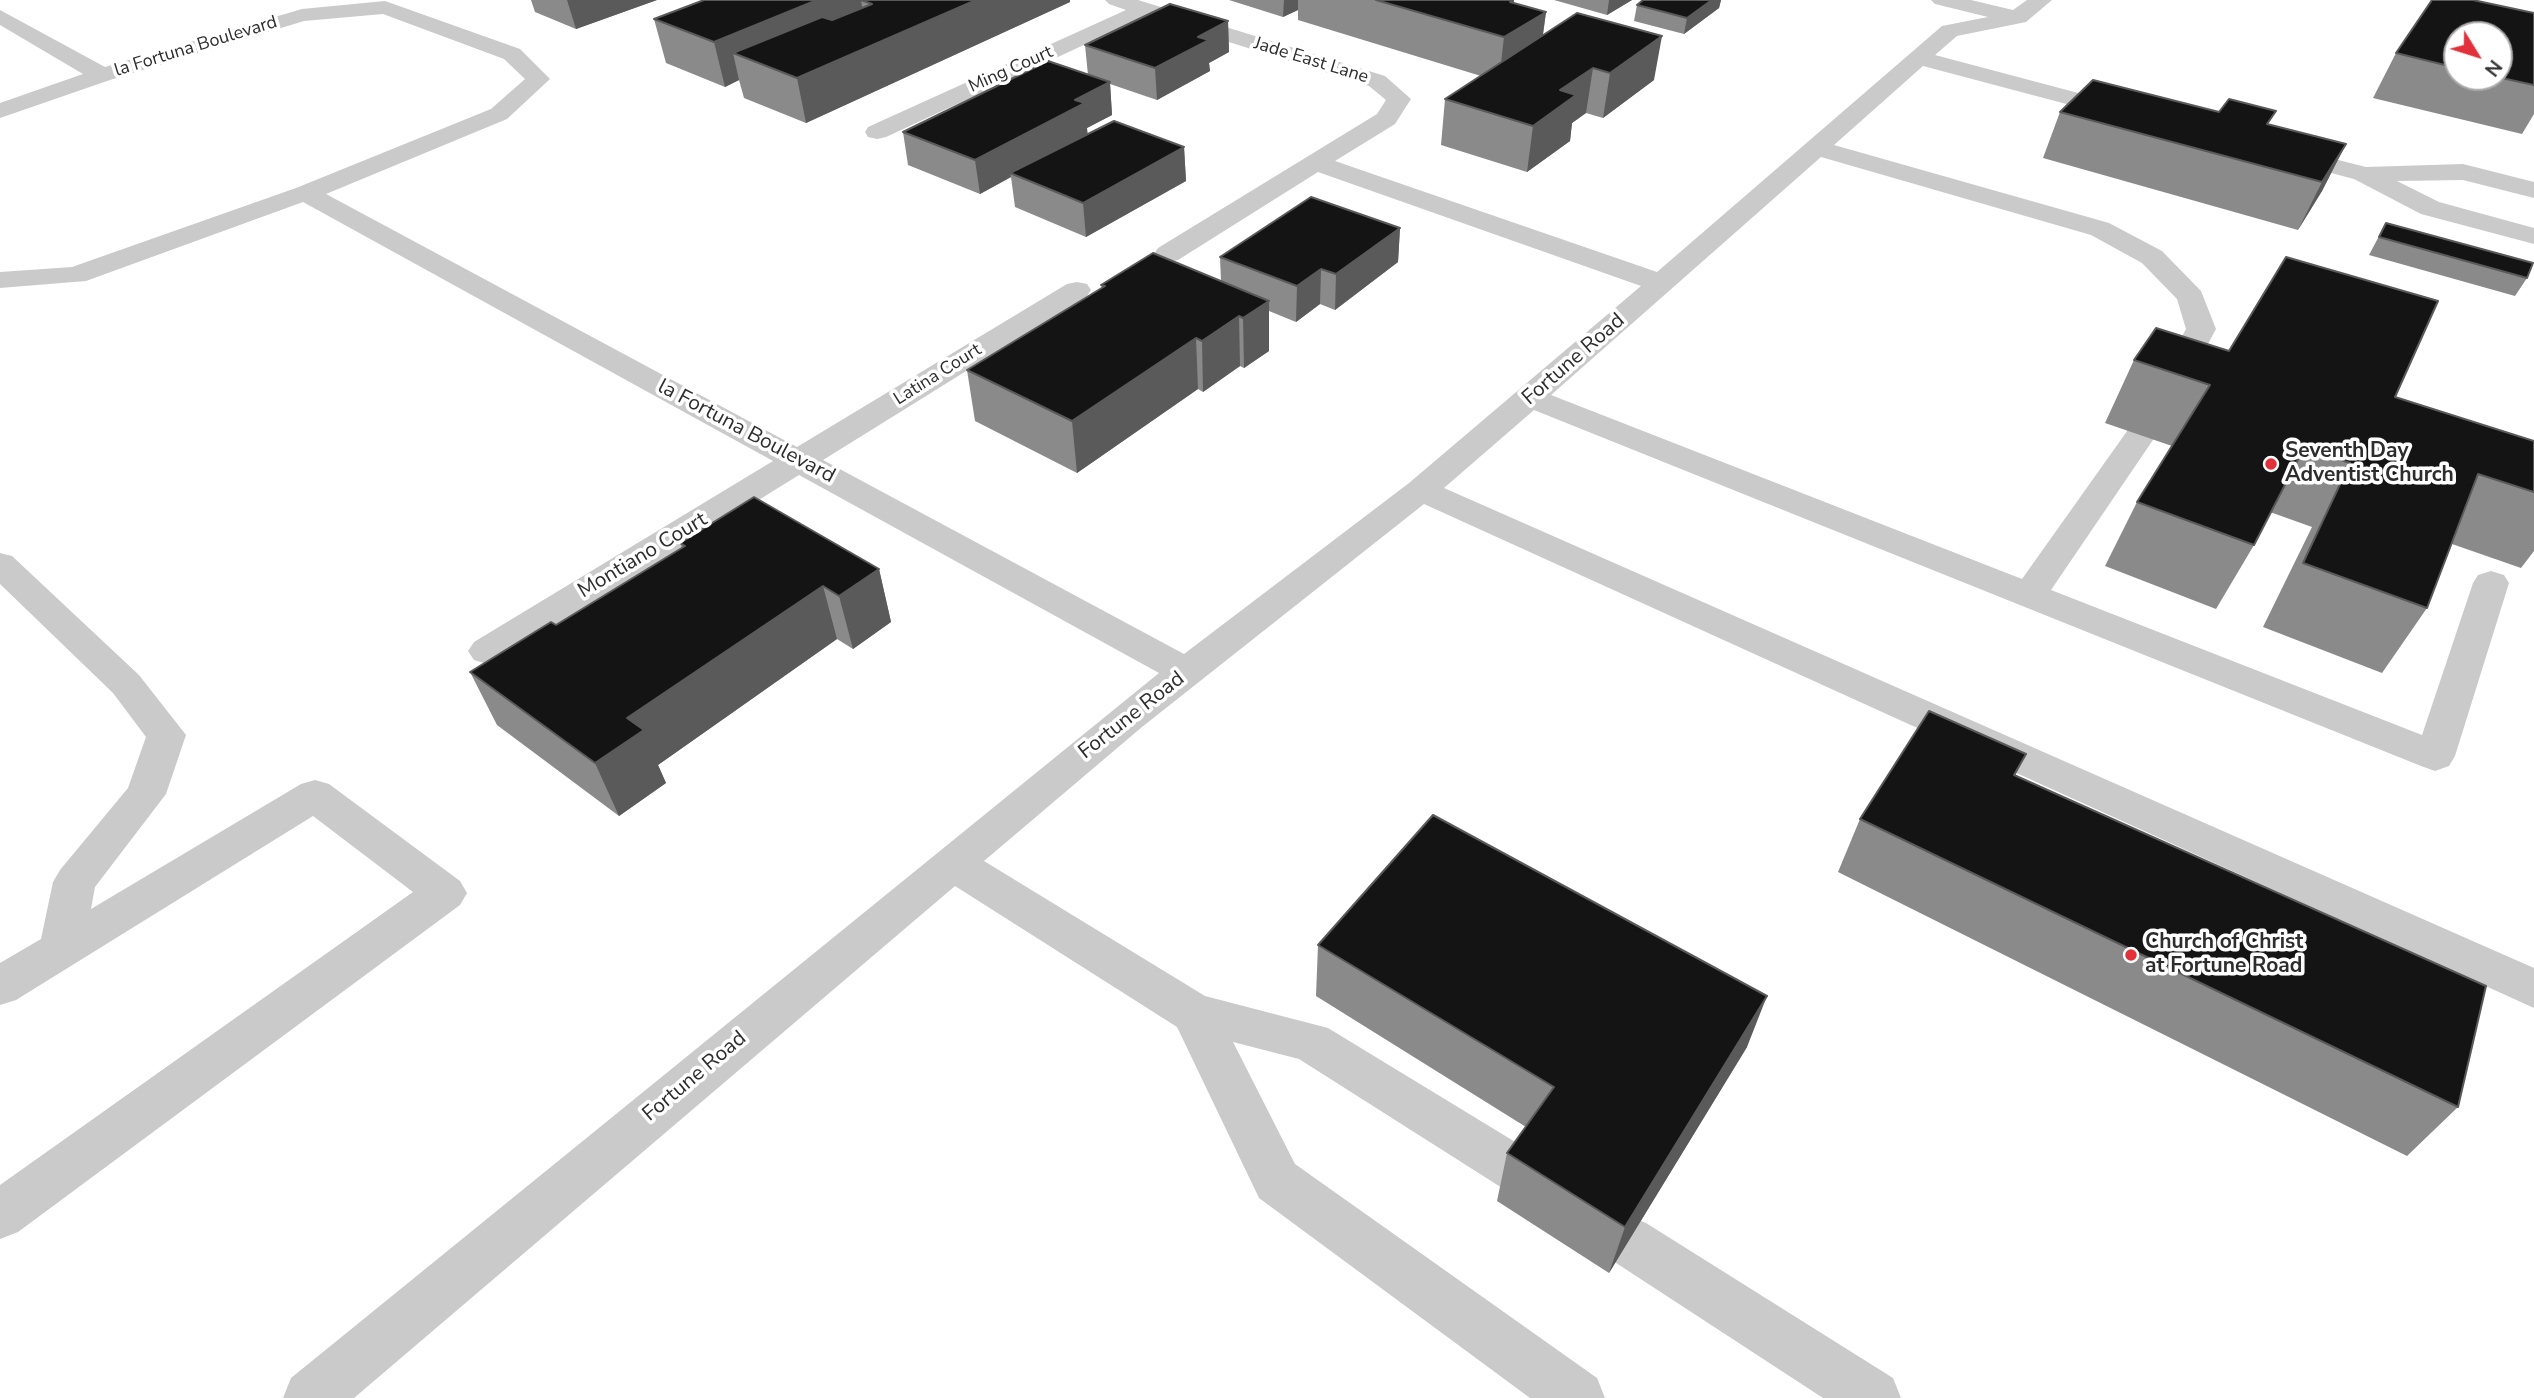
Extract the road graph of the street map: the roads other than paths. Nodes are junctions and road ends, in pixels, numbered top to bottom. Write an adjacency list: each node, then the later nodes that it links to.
1 (1116, 0): 5 (street, Jade East Lane)
2 (1933, 0): 8 (street)
3 (1942, 0): 7 (street)
4 (2041, 0): 7 (street, Fortune Road)
5 (1145, 9): 13 (street, Ming Court); 16 (street, Jade East Lane)
6 (0, 16): 10 (street)
7 (2018, 17): 8 (street, Fortune Road)
8 (1950, 31): 9 (street, Fortune Road)
9 (1919, 58): 12 (street); 15 (street, Fortune Road)
10 (103, 75): 11 (street, la Fortuna Boulevard); 19 (street, la Fortuna Boulevard)
11 (0, 111)
12 (2139, 116)
13 (877, 132)
14 (2258, 146): 17 (street)
15 (1814, 147): 23 (street, Fortune Road); 26 (street)
16 (1316, 163): 21 (street, Jade East Lane); 23 (street)
17 (2362, 174): 18 (street); 20 (street)
18 (2534, 190)
19 (305, 193): 22 (street, la Fortuna Boulevard); 28 (street, la Fortuna Boulevard)
20 (2534, 236)
21 (1168, 254)
22 (0, 281)
23 (1661, 284): 25 (street, Fortune Road)
24 (1077, 290): 28 (street, Latina Court)
25 (1531, 398): 29 (street, Fortune Road); 32 (street)
26 (2162, 401)
27 (2141, 434): 32 (street)
28 (799, 461): 33 (street, Montiano Court); 34 (street, la Fortuna Boulevard)
29 (1421, 490): 34 (street, Fortune Road); 38 (street)
30 (0, 564): 36 (street)
31 (2491, 583): 32 (street)
32 (2029, 595)
33 (487, 651)
34 (1187, 672): 35 (street, Fortune Road)
35 (953, 863): 39 (street); 43 (street, Fortune Road)
36 (61, 948): 37 (street); 41 (street)
37 (0, 986)
38 (2534, 989)
39 (1194, 1013): 40 (street); 44 (street)
40 (1517, 1170)
41 (0, 1215)
42 (1628, 1241): 45 (street)
43 (311, 1398)
44 (1577, 1398)
45 (1872, 1398)

